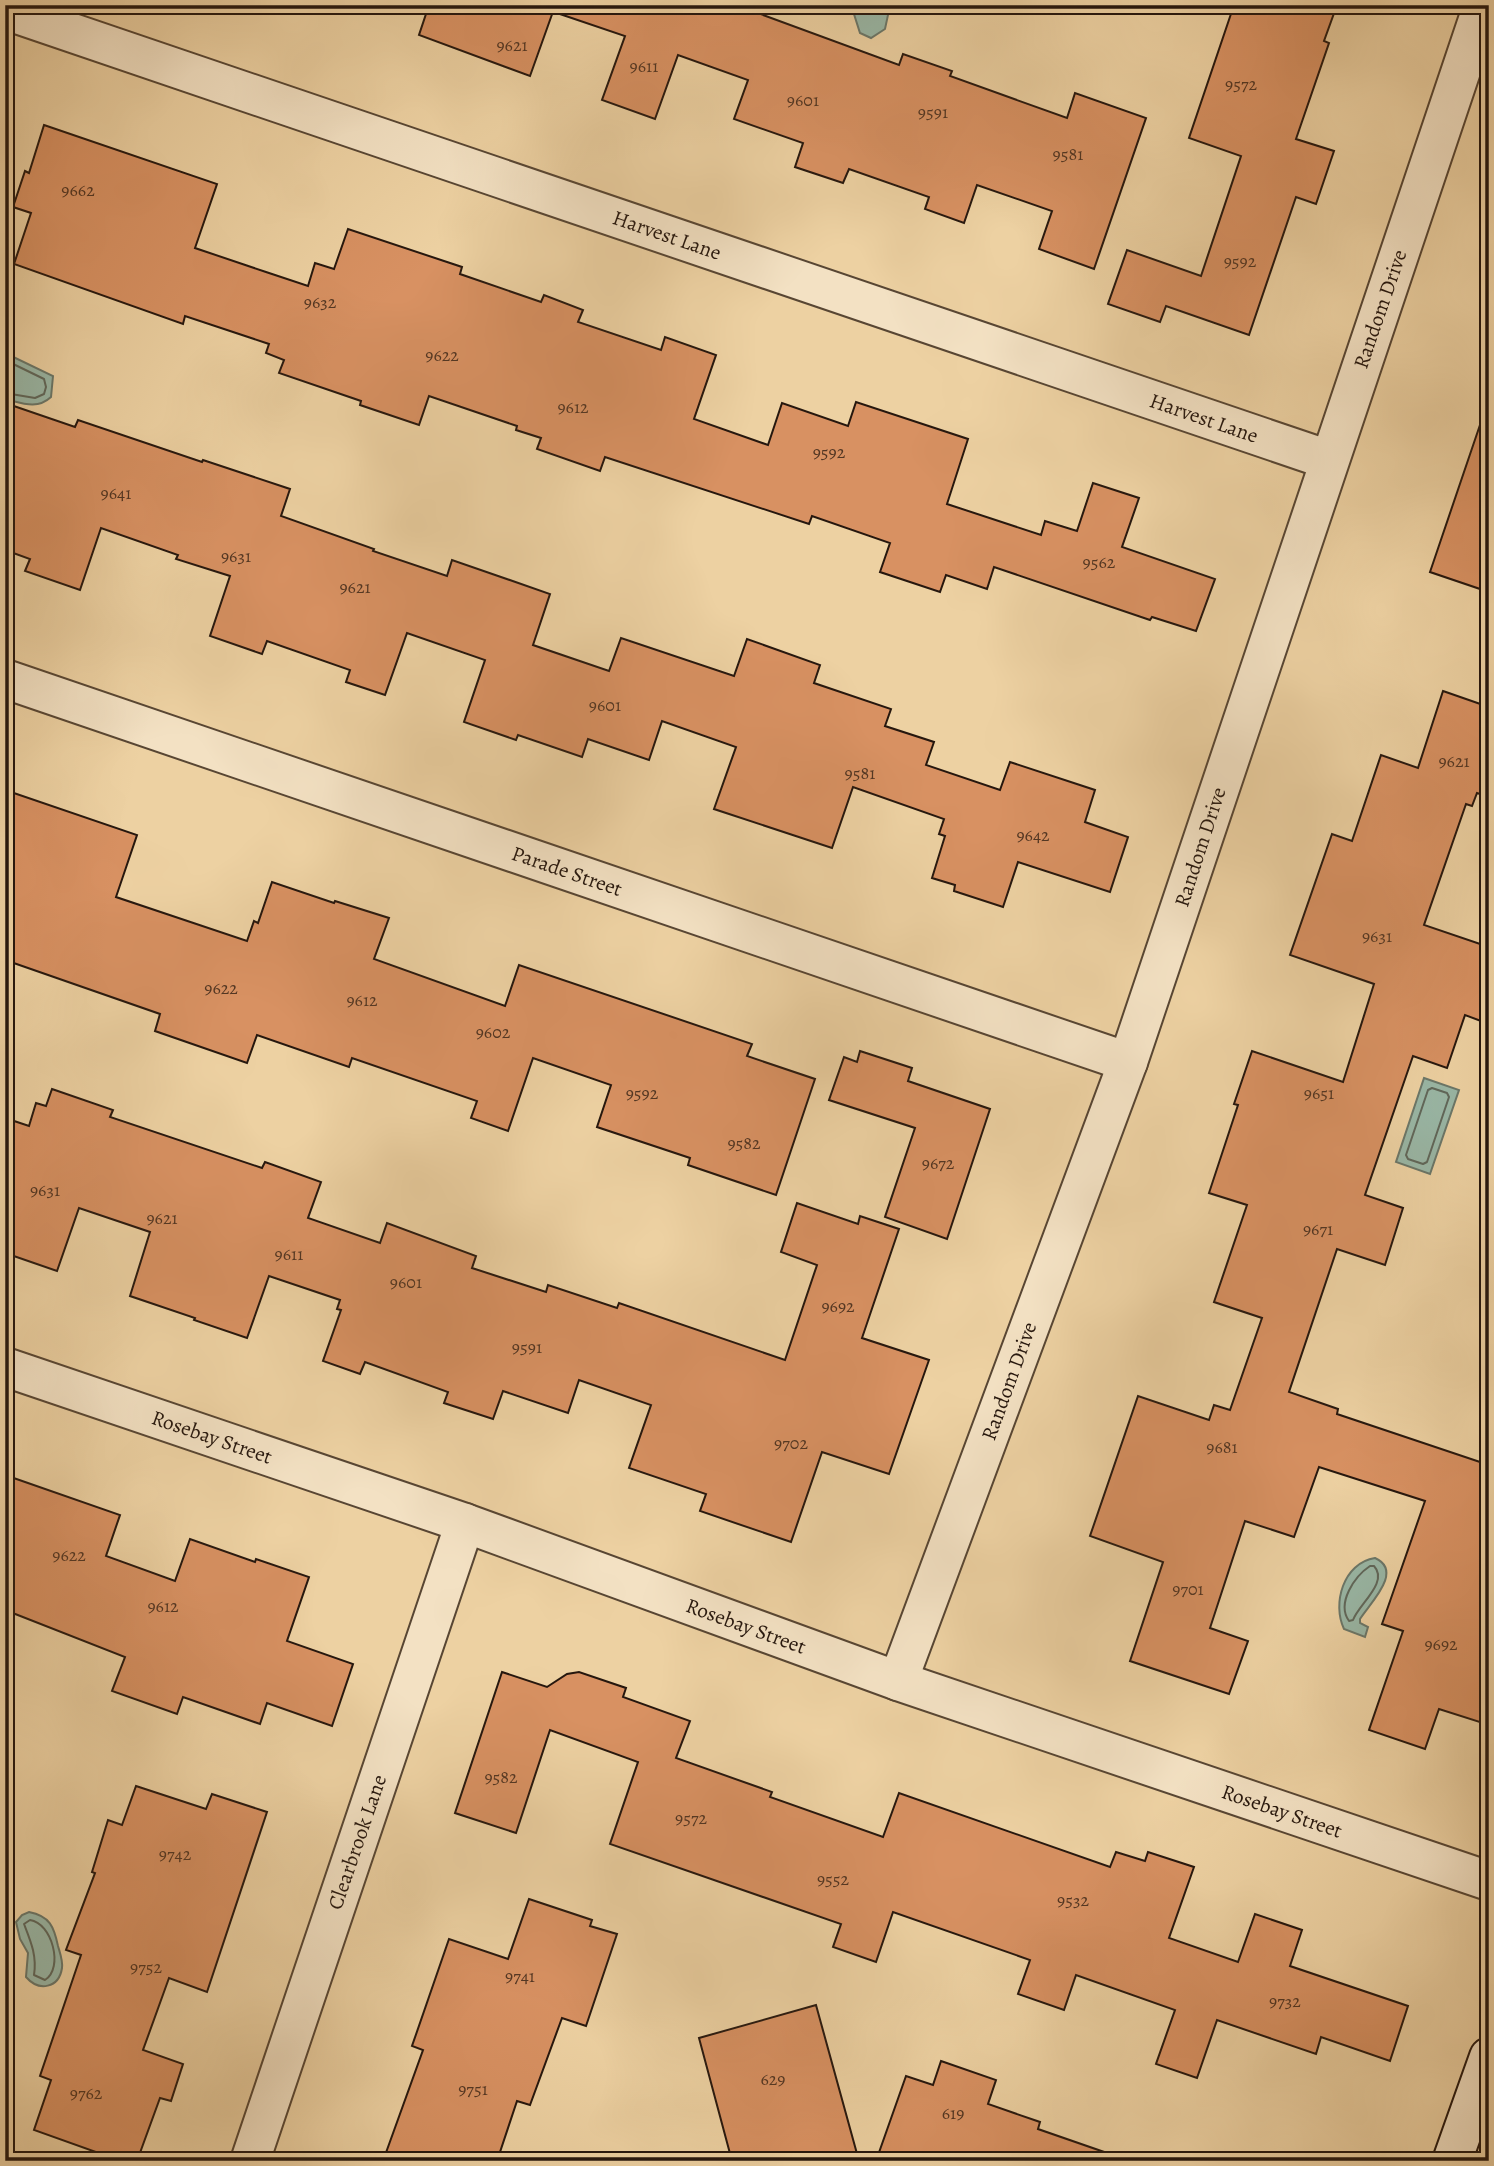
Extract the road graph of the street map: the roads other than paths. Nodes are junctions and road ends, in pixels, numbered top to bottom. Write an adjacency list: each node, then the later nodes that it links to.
1 (1483, 5): 3 (street, Random Drive)
2 (5, 10): 3 (street, Harvest Lane)
3 (1329, 460): 5 (street, Random Drive)
4 (5, 679): 5 (street, Parade Street)
5 (1128, 1062): 8 (street, Random Drive)
6 (5, 1367): 7 (street, Rosebay Street)
7 (464, 1523): 8 (street, Rosebay Street); 11 (street, Clearbrook Lane)
8 (898, 1681): 9 (street, Rosebay Street)
9 (1489, 1881)
10 (1489, 2057): 12 (street)
11 (250, 2161)
12 (1452, 2161)

